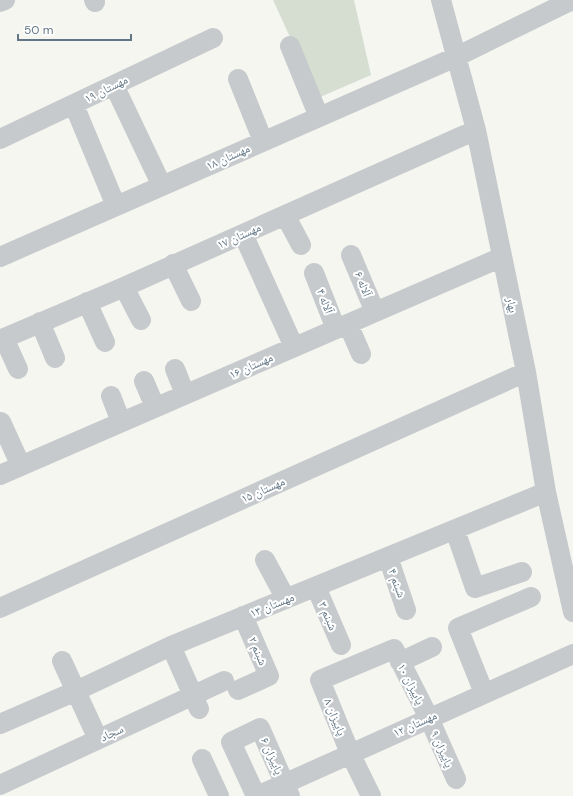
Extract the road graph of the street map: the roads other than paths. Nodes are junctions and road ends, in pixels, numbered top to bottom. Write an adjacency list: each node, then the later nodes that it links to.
1 (5, 0): 4 (street)
2 (441, 0): 7 (street, بهار)
3 (572, 0): 7 (street, مهستان ۱۸)
4 (0, 2)
5 (213, 38): 9 (street, مهستان ۱۹)
6 (290, 46): 11 (street)
7 (456, 57): 11 (street, مهستان ۱۸); 12 (street, بهار)
8 (238, 79): 14 (street)
9 (114, 85): 10 (street, مهستان ۱۹); 15 (street)
10 (74, 104): 13 (street, مهستان ۱۹); 16 (street)
11 (319, 117): 14 (street, مهستان ۱۸)
12 (476, 130): 17 (street, مهستان ۱۷); 22 (street, بهار)
13 (0, 139)
14 (263, 141): 15 (street, مهستان ۱۸)
15 (162, 186): 16 (street, مهستان ۱۸)
16 (116, 206): 21 (street, مهستان ۱۸)
17 (286, 215): 18 (street, مهستان ۱۷); 19 (street)
18 (243, 234): 23 (street, مهستان ۱۷); 34 (street)
19 (301, 245)
20 (351, 255): 28 (street, آلاله ۶)
21 (0, 257)
22 (502, 257): 28 (street, مهستان ۱۶); 39 (street, بهار)
23 (173, 264): 25 (street, مهستان ۱۷); 26 (street)
24 (314, 273): 31 (street, آلاله ۴)
25 (124, 286): 27 (street, مهستان ۱۷); 29 (street)
26 (191, 301)
27 (87, 302): 30 (street, مهستان ۱۷); 33 (street)
28 (375, 312): 31 (street, مهستان ۱۶)
29 (141, 320)
30 (40, 322): 32 (street, مهستان ۱۷); 36 (street)
31 (342, 326): 34 (street, مهستان ۱۶); 35 (street, آلاله ۴)
32 (2, 339): 38 (street)
33 (105, 342)
34 (294, 347): 41 (street, مهستان ۱۶)
35 (361, 354)
36 (56, 358)
37 (175, 368): 41 (street)
38 (18, 369)
39 (526, 372): 48 (street, بهار); 56 (street, مهستان ۱۵)
40 (144, 382): 43 (street)
41 (185, 394): 43 (street, مهستان ۱۶)
42 (111, 396): 45 (street)
43 (155, 408): 45 (street, مهستان ۱۶)
44 (1, 422): 46 (street)
45 (121, 422): 46 (street, مهستان ۱۶)
46 (21, 466): 47 (street, مهستان ۱۶)
47 (0, 475)
48 (546, 492): 49 (street, مهستان ۱۳); 58 (street, بهار)
49 (455, 530): 50 (street, مهستان ۱۳); 52 (street)
50 (388, 557): 53 (street, مهستان ۱۳); 57 (street, شبنم ۴)
51 (265, 560): 55 (street)
52 (522, 572)
53 (316, 587): 55 (street, مهستان ۱۳); 60 (street, شبنم ۳)
54 (531, 597): 68 (street)
55 (286, 599): 59 (street, مهستان ۱۳)
56 (0, 608)
57 (406, 610)
58 (573, 612)
59 (243, 616): 61 (street, مهستان ۱۳); 66 (street, شبنم ۲)
60 (341, 645)
61 (171, 646): 67 (street, مهستان ۱۳); 69 (street)
62 (432, 647): 64 (street)
63 (573, 654): 68 (street, مهستان ۱۲)
64 (397, 655): 70 (street, پاییزان ۱۰); 73 (street, پاییزان ۸)
65 (62, 661): 67 (street)
66 (231, 686): 69 (street, سجاد)
67 (76, 691): 71 (street, مهستان ۱۳); 72 (street)
68 (484, 694): 70 (street, مهستان ۱۲)
69 (196, 702): 72 (street, سجاد)
70 (429, 718): 73 (street, مهستان ۱۲); 75 (street, پاییزان ۹)
71 (0, 724)
72 (98, 739): 76 (street, سجاد)
73 (350, 753): 77 (street, مهستان ۱۲); 80 (street, پاییزان ۸)
74 (202, 759): 78 (street)
75 (456, 779)
76 (0, 785)
77 (287, 789): 79 (street, مهستان ۱۲); 79 (street, پاییزان ۶)
78 (219, 796)
79 (257, 796)
80 (371, 796)

